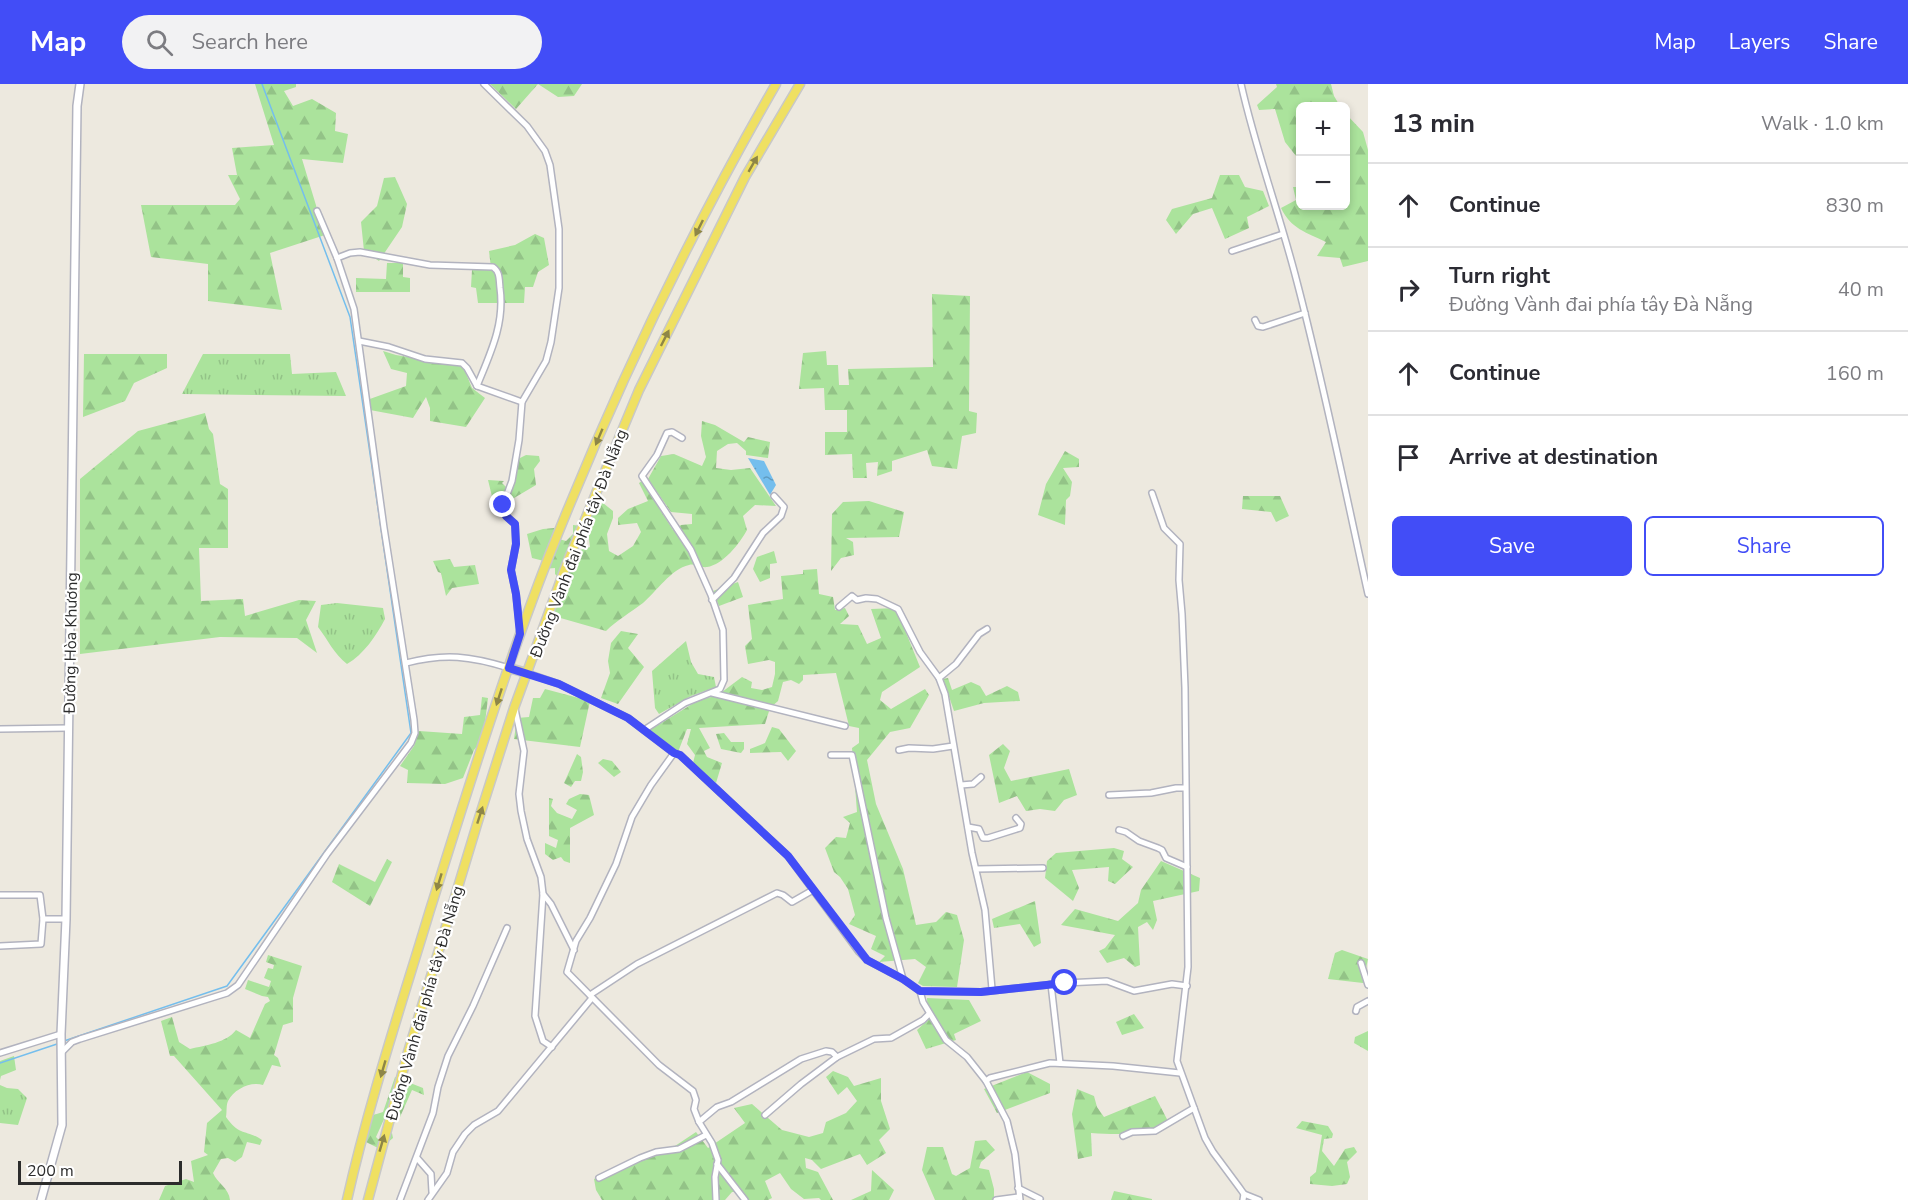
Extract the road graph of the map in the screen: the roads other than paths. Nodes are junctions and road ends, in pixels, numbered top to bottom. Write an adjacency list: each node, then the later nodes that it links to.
1 (80, 84): 30 (street, Đường Hòa Khương)
2 (484, 84): 14 (street)
3 (776, 84): 22 (main road, Đường Vành đai phía tây Đà Nẵng, one-way to 22)
4 (800, 84): 25 (main road, Đường Vành đai phía tây Đà Nẵng, one-way to 4)
5 (1241, 84): 7 (street)
6 (317, 211): 9 (street)
7 (1283, 234): 8 (street); 10 (street)
8 (1232, 250)
9 (337, 258): 12 (street); 13 (street)
10 (1305, 313): 11 (street); 18 (street)
11 (1255, 320)
12 (358, 341): 13 (street); 23 (street)
13 (477, 386): 14 (street)
14 (522, 402): 22 (street)
15 (682, 438): 19 (street)
16 (1152, 493): 39 (street)
17 (774, 496): 19 (street)
18 (1368, 594)
19 (712, 600): 27 (street)
20 (839, 607): 26 (street)
21 (987, 629): 26 (street)
22 (520, 634): 24 (main road, Đường Vành đai phía tây Đà Nẵng)
23 (406, 663): 24 (street); 68 (street)
24 (509, 668): 25 (main road); 90 (main road, Đường Vành đai phía tây Đà Nẵng, one-way to 90)
25 (527, 673): 28 (main road, Đường Vành đai phía tây Đà Nẵng); 32 (street)
26 (939, 678): 33 (street)
27 (710, 693): 29 (street); 32 (street)
28 (514, 708): 48 (street); 91 (main road, Đường Vành đai phía tây Đà Nẵng, one-way to 28)
29 (845, 726)
30 (68, 728): 31 (street); 51 (street, Đường Hòa Khương)
31 (0, 729)
32 (644, 730): 35 (street)
33 (953, 746): 34 (street); 38 (street)
34 (899, 750)
35 (674, 753): 47 (street); 54 (street)
36 (831, 755): 56 (street)
37 (981, 777): 38 (street)
38 (961, 785): 42 (street)
39 (1185, 788): 40 (street); 44 (street)
40 (1109, 795)
41 (1016, 818): 42 (street)
42 (968, 827): 46 (street)
43 (1119, 830): 44 (street)
44 (1187, 867): 59 (street)
45 (1043, 868): 46 (street)
46 (976, 869): 60 (street)
47 (813, 890): 56 (street); 62 (street)
48 (543, 894): 54 (street); 67 (street)
49 (0, 895): 50 (street)
50 (43, 919): 51 (street); 53 (street)
51 (66, 919): 66 (street, Đường Hòa Khương)
52 (507, 928): 79 (street)
53 (0, 946)
54 (574, 950): 62 (street)
55 (1361, 963): 58 (street)
56 (903, 979): 61 (street)
57 (1050, 984): 59 (street); 60 (street); 71 (street)
58 (1368, 985)
59 (1186, 986): 72 (street)
60 (992, 989): 61 (street)
61 (920, 991): 65 (street)
62 (591, 997): 67 (street); 76 (street)
63 (1368, 1001): 64 (street)
64 (1356, 1011)
65 (929, 1014): 70 (street); 73 (street)
66 (61, 1034): 68 (street, Đường Hòa Khương); 69 (street)
67 (552, 1047): 81 (street)
68 (62, 1052): 89 (street, Đường Hòa Khương)
69 (0, 1053)
70 (837, 1057): 75 (street); 76 (street)
71 (1060, 1063): 72 (street); 73 (street)
72 (1180, 1073): 74 (street)
73 (986, 1081): 84 (street)
74 (1194, 1108): 78 (street); 86 (street)
75 (765, 1115)
76 (699, 1122): 77 (street)
77 (706, 1135): 80 (street); 83 (street)
78 (1123, 1136)
79 (417, 1158): 82 (street); 92 (street)
80 (717, 1164): 94 (street); 95 (street)
81 (447, 1173): 82 (street); 85 (street)
82 (431, 1174): 85 (street)
83 (599, 1178)
84 (1018, 1188): 87 (street); 88 (street)
85 (432, 1194): 93 (street)
86 (1244, 1197): 97 (street)
87 (1019, 1199): 96 (street)
88 (1040, 1199)
89 (42, 1200)
90 (347, 1200)
91 (368, 1200)
92 (400, 1200)
93 (428, 1200)
94 (716, 1200)
95 (745, 1200)
96 (996, 1200)
97 (1259, 1200)

